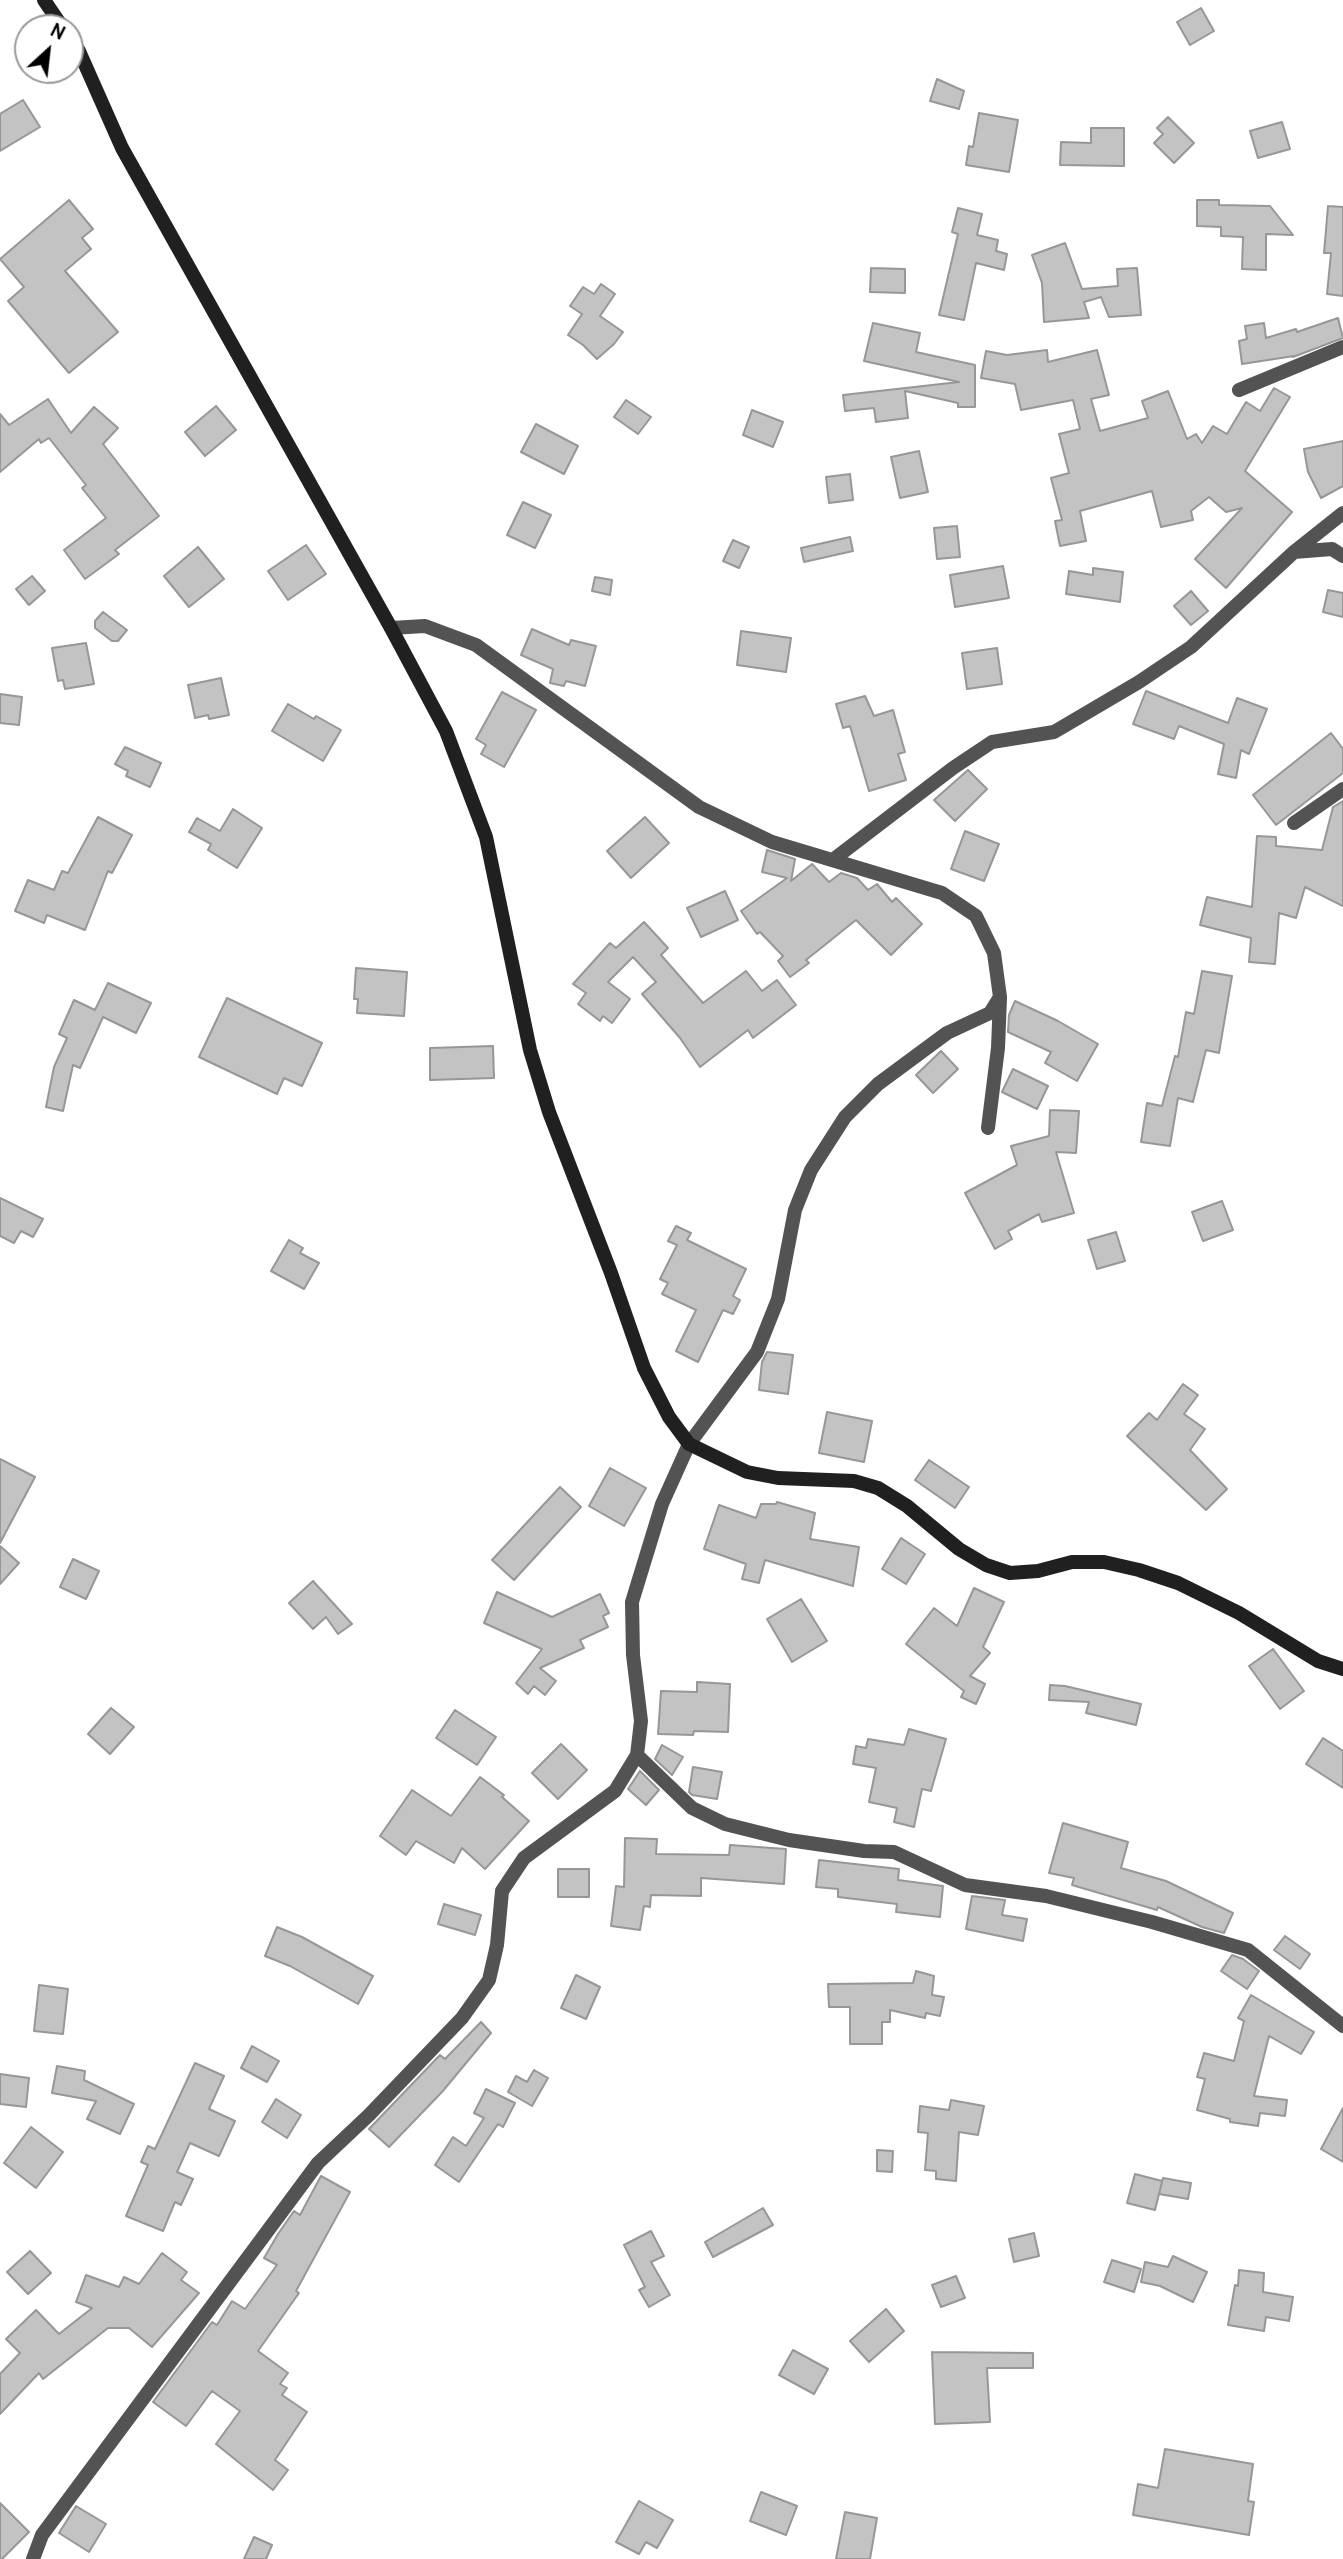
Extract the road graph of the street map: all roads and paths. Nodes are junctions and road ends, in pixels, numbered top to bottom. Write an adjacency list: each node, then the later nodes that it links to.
1 (84, 62): 7 (main road)
2 (1343, 347): 3 (street)
3 (1238, 390)
4 (1343, 513): 5 (street)
5 (1294, 552): 6 (street); 10 (street)
6 (1343, 556)
7 (391, 628): 10 (street); 13 (main road)
8 (1343, 789): 9 (street)
9 (1294, 823)
10 (834, 859): 11 (street)
11 (1000, 997): 12 (street); 13 (street)
12 (988, 1128)
13 (690, 1444): 14 (main road); 15 (street)
14 (1343, 1669)
15 (637, 1755): 16 (street); 17 (street)
16 (1343, 2025)
17 (33, 2559)

